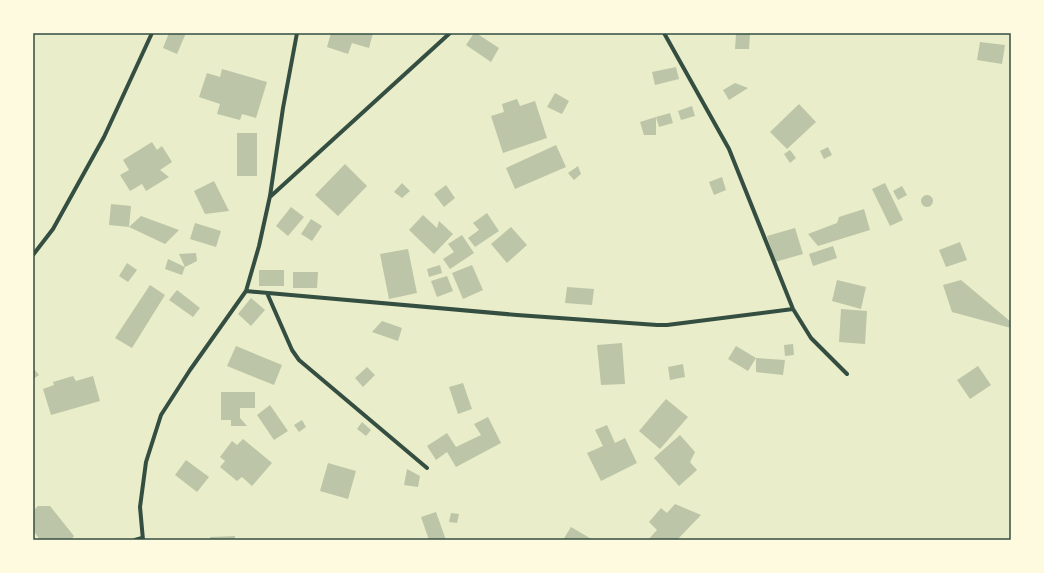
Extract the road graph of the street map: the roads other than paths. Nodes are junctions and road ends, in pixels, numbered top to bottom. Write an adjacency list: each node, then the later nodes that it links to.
1 (152, 33): 6 (street)
2 (297, 33): 5 (street)
3 (450, 33): 5 (street)
4 (664, 33): 9 (street)
5 (270, 196): 7 (street)
6 (33, 255)
7 (246, 291): 8 (street); 12 (street)
8 (267, 293): 9 (street); 11 (street)
9 (793, 309): 10 (street)
10 (847, 374)
11 (427, 468)
12 (142, 539): 13 (street)
13 (135, 540)

